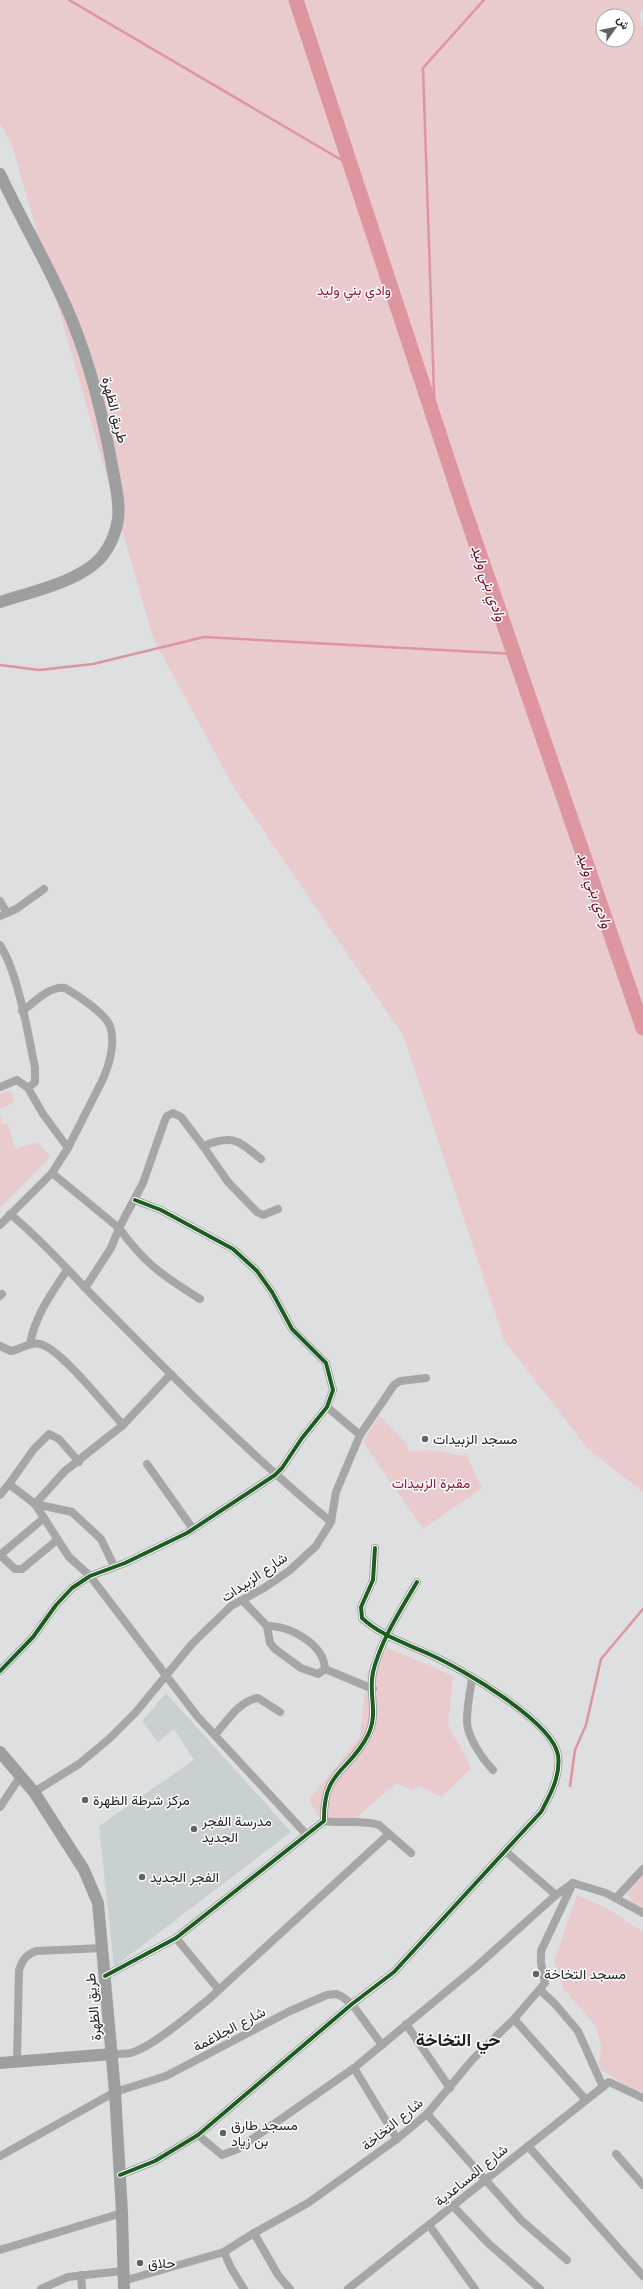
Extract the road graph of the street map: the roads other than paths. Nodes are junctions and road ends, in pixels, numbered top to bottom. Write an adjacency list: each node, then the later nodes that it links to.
1 (0, 174): 2 (main road, طريق الظهرة)
2 (0, 602)
3 (44, 889): 5 (street)
4 (0, 901): 5 (street)
5 (3, 914)
6 (0, 945): 7 (street)
7 (22, 1011): 9 (street); 11 (street)
8 (0, 1087): 9 (street)
9 (28, 1088): 11 (street)
10 (203, 1146): 12 (street); 14 (street); 15 (street)
11 (68, 1148): 13 (street)
12 (261, 1159)
13 (52, 1173): 16 (street); 18 (street)
14 (135, 1200): 18 (street); 26 (street)
15 (278, 1209)
16 (10, 1214): 17 (street); 19 (street)
17 (0, 1225)
18 (119, 1228): 20 (street); 21 (street)
19 (67, 1270): 20 (street); 22 (street)
20 (85, 1288): 24 (street)
21 (200, 1299)
22 (30, 1344): 23 (street); 27 (street)
23 (0, 1346)
24 (171, 1374): 27 (street); 31 (street)
25 (426, 1378): 28 (street, شارع الزبيدات)
26 (327, 1406): 28 (street); 31 (street)
27 (124, 1425): 29 (street)
28 (360, 1435): 36 (street, شارع الزبيدات)
29 (79, 1462): 32 (street); 34 (street)
30 (147, 1464): 37 (street)
31 (275, 1475): 36 (street); 37 (street)
32 (9, 1484): 33 (street); 34 (street)
33 (0, 1495)
34 (35, 1504): 35 (street); 41 (street)
35 (44, 1518): 38 (street); 40 (street)
36 (331, 1522): 44 (street, شارع الزبيدات)
37 (194, 1530): 41 (street)
38 (57, 1540): 40 (street); 42 (street)
39 (375, 1548): 46 (street)
40 (0, 1555)
41 (114, 1566): 42 (street)
42 (90, 1576): 48 (street); 49 (street)
43 (417, 1582): 46 (street)
44 (243, 1601): 45 (street); 49 (street, شارع الزبيدات)
45 (267, 1626): 47 (street); 47 (street)
46 (387, 1636): 50 (street); 51 (street)
47 (325, 1669): 51 (street)
48 (0, 1671)
49 (165, 1676): 53 (street); 57 (street, شارع الزبيدات)
50 (472, 1679): 55 (street); 62 (street)
51 (373, 1690): 59 (street)
52 (280, 1712): 53 (street)
53 (215, 1735): 60 (street)
54 (0, 1752): 56 (main road, طريق الظهرة)
55 (493, 1770)
56 (20, 1777): 57 (main road, طريق الظهرة); 58 (street)
57 (34, 1792): 70 (main road, طريق الظهرة)
58 (0, 1807)
59 (324, 1821): 60 (street); 61 (street)
60 (306, 1834): 69 (street)
61 (389, 1834): 63 (street); 72 (street)
62 (505, 1851): 66 (street); 74 (street)
63 (411, 1853)
64 (643, 1869): 67 (street)
65 (573, 1883): 66 (street); 67 (street); 73 (street)
66 (556, 1894): 76 (street)
67 (616, 1898): 68 (street)
68 (643, 1913)
69 (176, 1938): 71 (street); 72 (street)
70 (103, 1948): 71 (main road, طريق الظهرة); 79 (street)
71 (105, 1976): 78 (main road, طريق الظهرة)
72 (219, 1990): 78 (street)
73 (540, 1990): 75 (street, شارع التخاخة); 82 (street)
74 (352, 2004): 77 (street); 84 (street, شارع الجلاغمة); 88 (street)
75 (514, 2019): 83 (street, شارع التخاخة); 86 (street)
76 (406, 2024): 77 (street); 83 (street)
77 (382, 2045): 81 (street)
78 (112, 2054): 79 (main road); 84 (main road, طريق الظهرة)
79 (17, 2060): 80 (main road)
80 (0, 2063)
81 (354, 2068): 88 (street); 89 (street)
82 (606, 2084): 85 (street); 86 (street, شارع المساعدية)
83 (450, 2088): 87 (street, شارع التخاخة)
84 (115, 2092): 92 (street, شارع الجلاغمة); 93 (main road, طريق الظهرة)
85 (643, 2098)
86 (586, 2100): 90 (street, شارع المساعدية)
87 (427, 2114): 89 (street, شارع التخاخة); 94 (street)
88 (198, 2135): 93 (street)
89 (397, 2139): 99 (street, شارع التخاخة)
90 (528, 2146): 94 (street, شارع المساعدية); 104 (street)
91 (616, 2154): 95 (street)
92 (0, 2156)
93 (120, 2175): 97 (main road, طريق الظهرة)
94 (485, 2180): 96 (street, شارع المساعدية); 102 (street)
95 (643, 2184)
96 (453, 2206): 98 (street, شارع المساعدية); 112 (street)
97 (122, 2213): 100 (street); 105 (main road, طريق الظهرة)
98 (429, 2225): 106 (street, شارع المساعدية); 111 (street)
99 (254, 2233): 101 (street, شارع التخاخة); 110 (street)
100 (0, 2250)
101 (224, 2252): 105 (street, شارع التخاخة); 109 (street)
102 (567, 2260)
103 (80, 2275): 105 (street, شارع التخاخة); 107 (street, شارع التخاخة); 108 (street)
104 (643, 2276)
105 (123, 2280)
106 (352, 2288)
107 (41, 2289)
108 (82, 2289)
109 (244, 2289)
110 (290, 2289)
111 (475, 2289)
112 (540, 2289)

